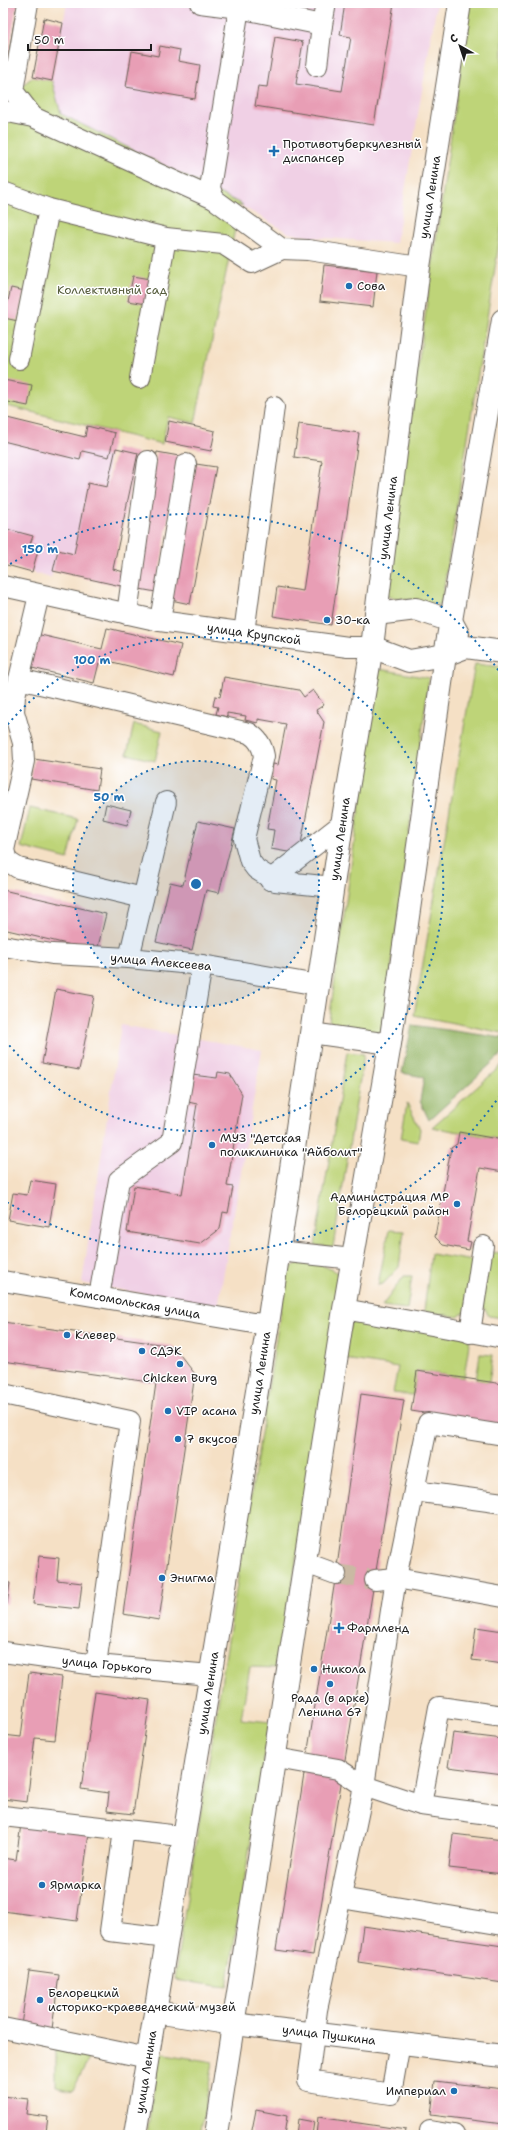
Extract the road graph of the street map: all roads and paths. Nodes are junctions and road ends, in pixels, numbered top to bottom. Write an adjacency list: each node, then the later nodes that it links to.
1 (28, 3): 9 (street)
2 (200, 3): 5 (street)
3 (326, 3): 6 (street)
4 (460, 3): 15 (main road, улица Ленина)
5 (239, 8): 6 (street); 11 (street)
6 (322, 25): 7 (street)
7 (317, 66)
8 (3, 111): 9 (street)
9 (33, 117): 11 (street)
10 (3, 192): 12 (street)
11 (214, 199): 14 (street)
12 (50, 209): 13 (street); 17 (street)
13 (166, 238): 14 (street); 18 (street)
14 (282, 249): 15 (street)
15 (419, 267): 25 (main road, улица Ленина)
16 (503, 320): 27 (main road)
17 (19, 359)
18 (140, 378)
19 (274, 407): 28 (street)
20 (148, 461): 24 (street)
21 (186, 464): 26 (street)
22 (3, 586): 23 (street, улица Крупской)
23 (39, 595): 24 (street, улица Крупской); 33 (street)
24 (127, 614): 26 (street, улица Крупской)
25 (376, 614): 27 (main road); 29 (main road, улица Ленина)
26 (160, 621): 28 (street, улица Крупской)
27 (451, 621): 30 (main road); 32 (main road)
28 (244, 632): 29 (street, улица Крупской)
29 (372, 647): 32 (main road, улица Крупской); 35 (main road, улица Ленина)
30 (466, 647): 31 (main road, улица Крупской); 32 (main road, улица Крупской)
31 (503, 652)
32 (445, 655): 44 (main road)
33 (19, 678): 36 (street); 38 (street)
34 (166, 802): 38 (street)
35 (342, 824): 36 (street); 37 (main road, улица Ленина)
36 (270, 880): 37 (street)
37 (333, 887): 42 (main road, улица Ленина)
38 (143, 898): 40 (street)
39 (3, 946): 40 (street, улица Алексеева)
40 (129, 958): 41 (street, улица Алексеева)
41 (202, 965): 42 (street, улица Алексеева); 49 (street)
42 (318, 985): 43 (main road, улица Ленина)
43 (310, 1033): 44 (street); 46 (main road, улица Ленина)
44 (390, 1044): 47 (main road)
45 (483, 1246): 52 (street)
46 (278, 1251): 47 (street); 51 (main road, улица Ленина)
47 (352, 1259): 50 (main road)
48 (3, 1281): 49 (street, Комсомольская улица)
49 (99, 1297): 51 (street, Комсомольская улица)
50 (344, 1309): 52 (street); 58 (main road)
51 (268, 1324): 65 (main road, улица Ленина)
52 (470, 1333): 53 (street)
53 (503, 1338)
54 (3, 1394): 64 (street)
55 (503, 1434): 56 (street)
56 (414, 1491): 57 (street); 60 (street)
57 (503, 1503)
58 (306, 1563): 59 (street); 67 (main road)
59 (336, 1574)
60 (396, 1578): 61 (street); 62 (street); 68 (street)
61 (375, 1580)
62 (503, 1597)
63 (3, 1652): 64 (street, улица Горького)
64 (96, 1665): 65 (street, улица Горького)
65 (211, 1675): 73 (main road, улица Ленина)
66 (503, 1716): 69 (street)
67 (276, 1758): 68 (street); 78 (main road)
68 (364, 1786): 69 (street); 74 (street)
69 (421, 1805): 71 (street)
70 (3, 1816): 72 (street)
71 (503, 1816)
72 (124, 1830): 73 (street); 76 (street)
73 (185, 1834): 76 (main road, улица Ленина)
74 (341, 1898): 75 (street); 80 (street)
75 (503, 1925)
76 (167, 1938): 77 (main road, улица Ленина)
77 (155, 2012): 78 (main road, улица Пушкина); 83 (main road, улица Ленина)
78 (234, 2024): 80 (main road, улица Пушкина); 86 (main road)
79 (3, 2028): 83 (street)
80 (314, 2033): 81 (main road, улица Пушкина); 81 (street)
81 (400, 2043): 82 (main road, улица Пушкина)
82 (503, 2056)
83 (148, 2058): 85 (main road, улица Ленина)
84 (430, 2131): 87 (street)
85 (136, 2135)
86 (216, 2135)
87 (454, 2135)

